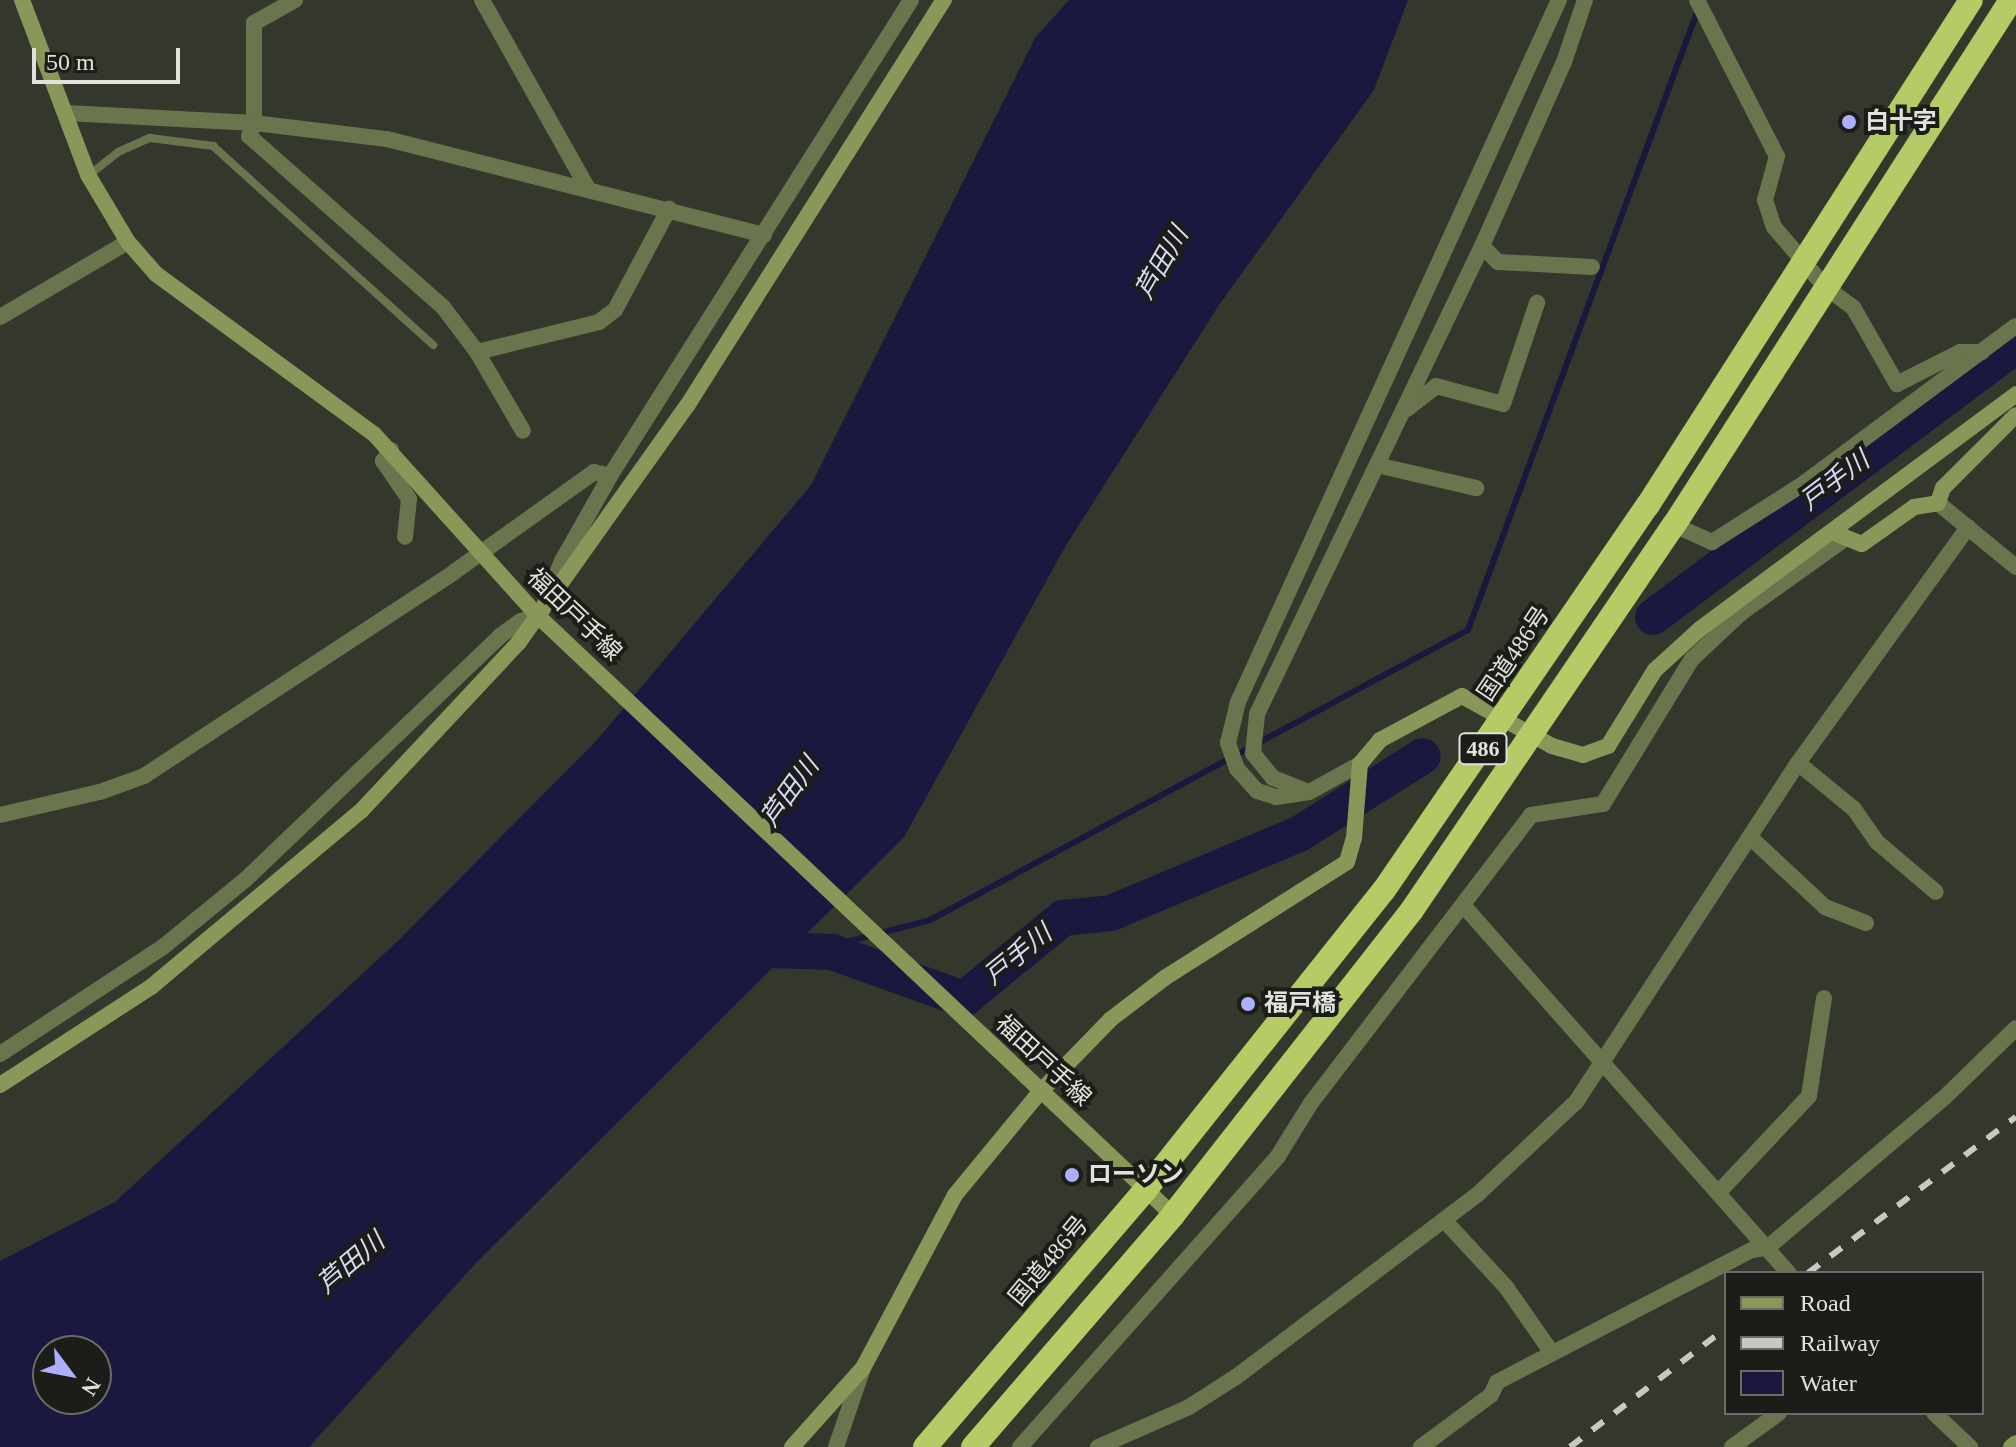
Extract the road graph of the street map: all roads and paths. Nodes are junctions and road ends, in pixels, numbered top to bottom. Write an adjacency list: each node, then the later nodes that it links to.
1 (22, 0): 11 (street, 福田戸手線)
2 (295, 0): 12 (street)
3 (911, 0): 16 (street)
4 (944, 0): 43 (street)
5 (1559, 0): 48 (street)
6 (1585, 0): 18 (street)
7 (1697, 0): 19 (street)
8 (1971, 0): 19 (highway, 国道486号 / 486)
9 (2011, 0): 21 (highway, 486)
10 (487, 2): 14 (street)
11 (67, 113): 12 (street); 13 (street, 福田戸手線)
12 (254, 123): 14 (street); 26 (street)
13 (88, 175): 17 (street, 福田戸手線); 25 (lane)
14 (588, 189): 15 (street)
15 (669, 209): 16 (street); 26 (street)
16 (764, 235): 34 (street)
17 (128, 242): 23 (street); 32 (street, 福田戸手線)
18 (1482, 246): 20 (street); 29 (street)
19 (1802, 260): 21 (street); 44 (highway, 国道486号 / 486)
20 (1592, 267)
21 (1825, 287): 27 (street); 37 (highway, 486)
22 (1537, 303): 29 (street)
23 (0, 317)
24 (2016, 326): 27 (street)
25 (433, 345)
26 (477, 352): 31 (street)
27 (1982, 352): 37 (street)
28 (2016, 394): 39 (street)
29 (1402, 412): 33 (street)
30 (2016, 415): 36 (street)
31 (523, 431)
32 (391, 450): 40 (street); 41 (street, 福田戸手線)
33 (1377, 465): 35 (street); 48 (street)
34 (610, 476): 41 (street); 43 (street)
35 (1476, 488)
36 (1938, 503): 38 (street); 39 (street)
37 (1674, 525): 45 (highway, 486)
38 (1968, 527): 42 (street); 46 (street)
39 (1839, 535): 45 (street); 52 (street)
40 (405, 537)
41 (479, 553): 43 (street, 福田戸手線); 49 (street)
42 (2016, 567)
43 (543, 621): 56 (street); 58 (street); 59 (street, 福田戸手線)
44 (1504, 719): 45 (street); 47 (street); 60 (highway, 国道486号 / 486)
45 (1532, 734): 62 (highway, 486)
46 (1798, 763): 50 (street); 51 (street)
47 (1360, 764): 48 (street); 59 (street)
48 (1309, 792)
49 (0, 815)
50 (1750, 837): 53 (street); 57 (street)
51 (1936, 892)
52 (1463, 905): 57 (street); 76 (street)
53 (1866, 923)
54 (1824, 998): 61 (street)
55 (2016, 1028): 64 (street)
56 (0, 1054)
57 (1603, 1065): 61 (street); 63 (street)
58 (0, 1085)
59 (1040, 1092): 60 (street, 福田戸手線); 67 (street)
60 (1146, 1189): 62 (street, 福田戸手線); 74 (highway, 国道486号 / 486)
61 (1718, 1193): 64 (street)
62 (1173, 1215): 75 (highway, 486)
63 (1444, 1220): 66 (street); 71 (street)
64 (1767, 1248): 65 (street); 66 (street)
65 (1787, 1271)
66 (1552, 1353): 77 (street)
67 (863, 1368): 72 (street); 73 (street)
68 (1776, 1415): 78 (street)
69 (1936, 1415): 79 (street)
70 (2016, 1443): 80 (street)
71 (1103, 1446)
72 (792, 1447)
73 (836, 1447)
74 (925, 1447)
75 (973, 1447)
76 (1020, 1447)
77 (1421, 1447)
78 (1732, 1447)
79 (1970, 1447)
80 (2011, 1447)

